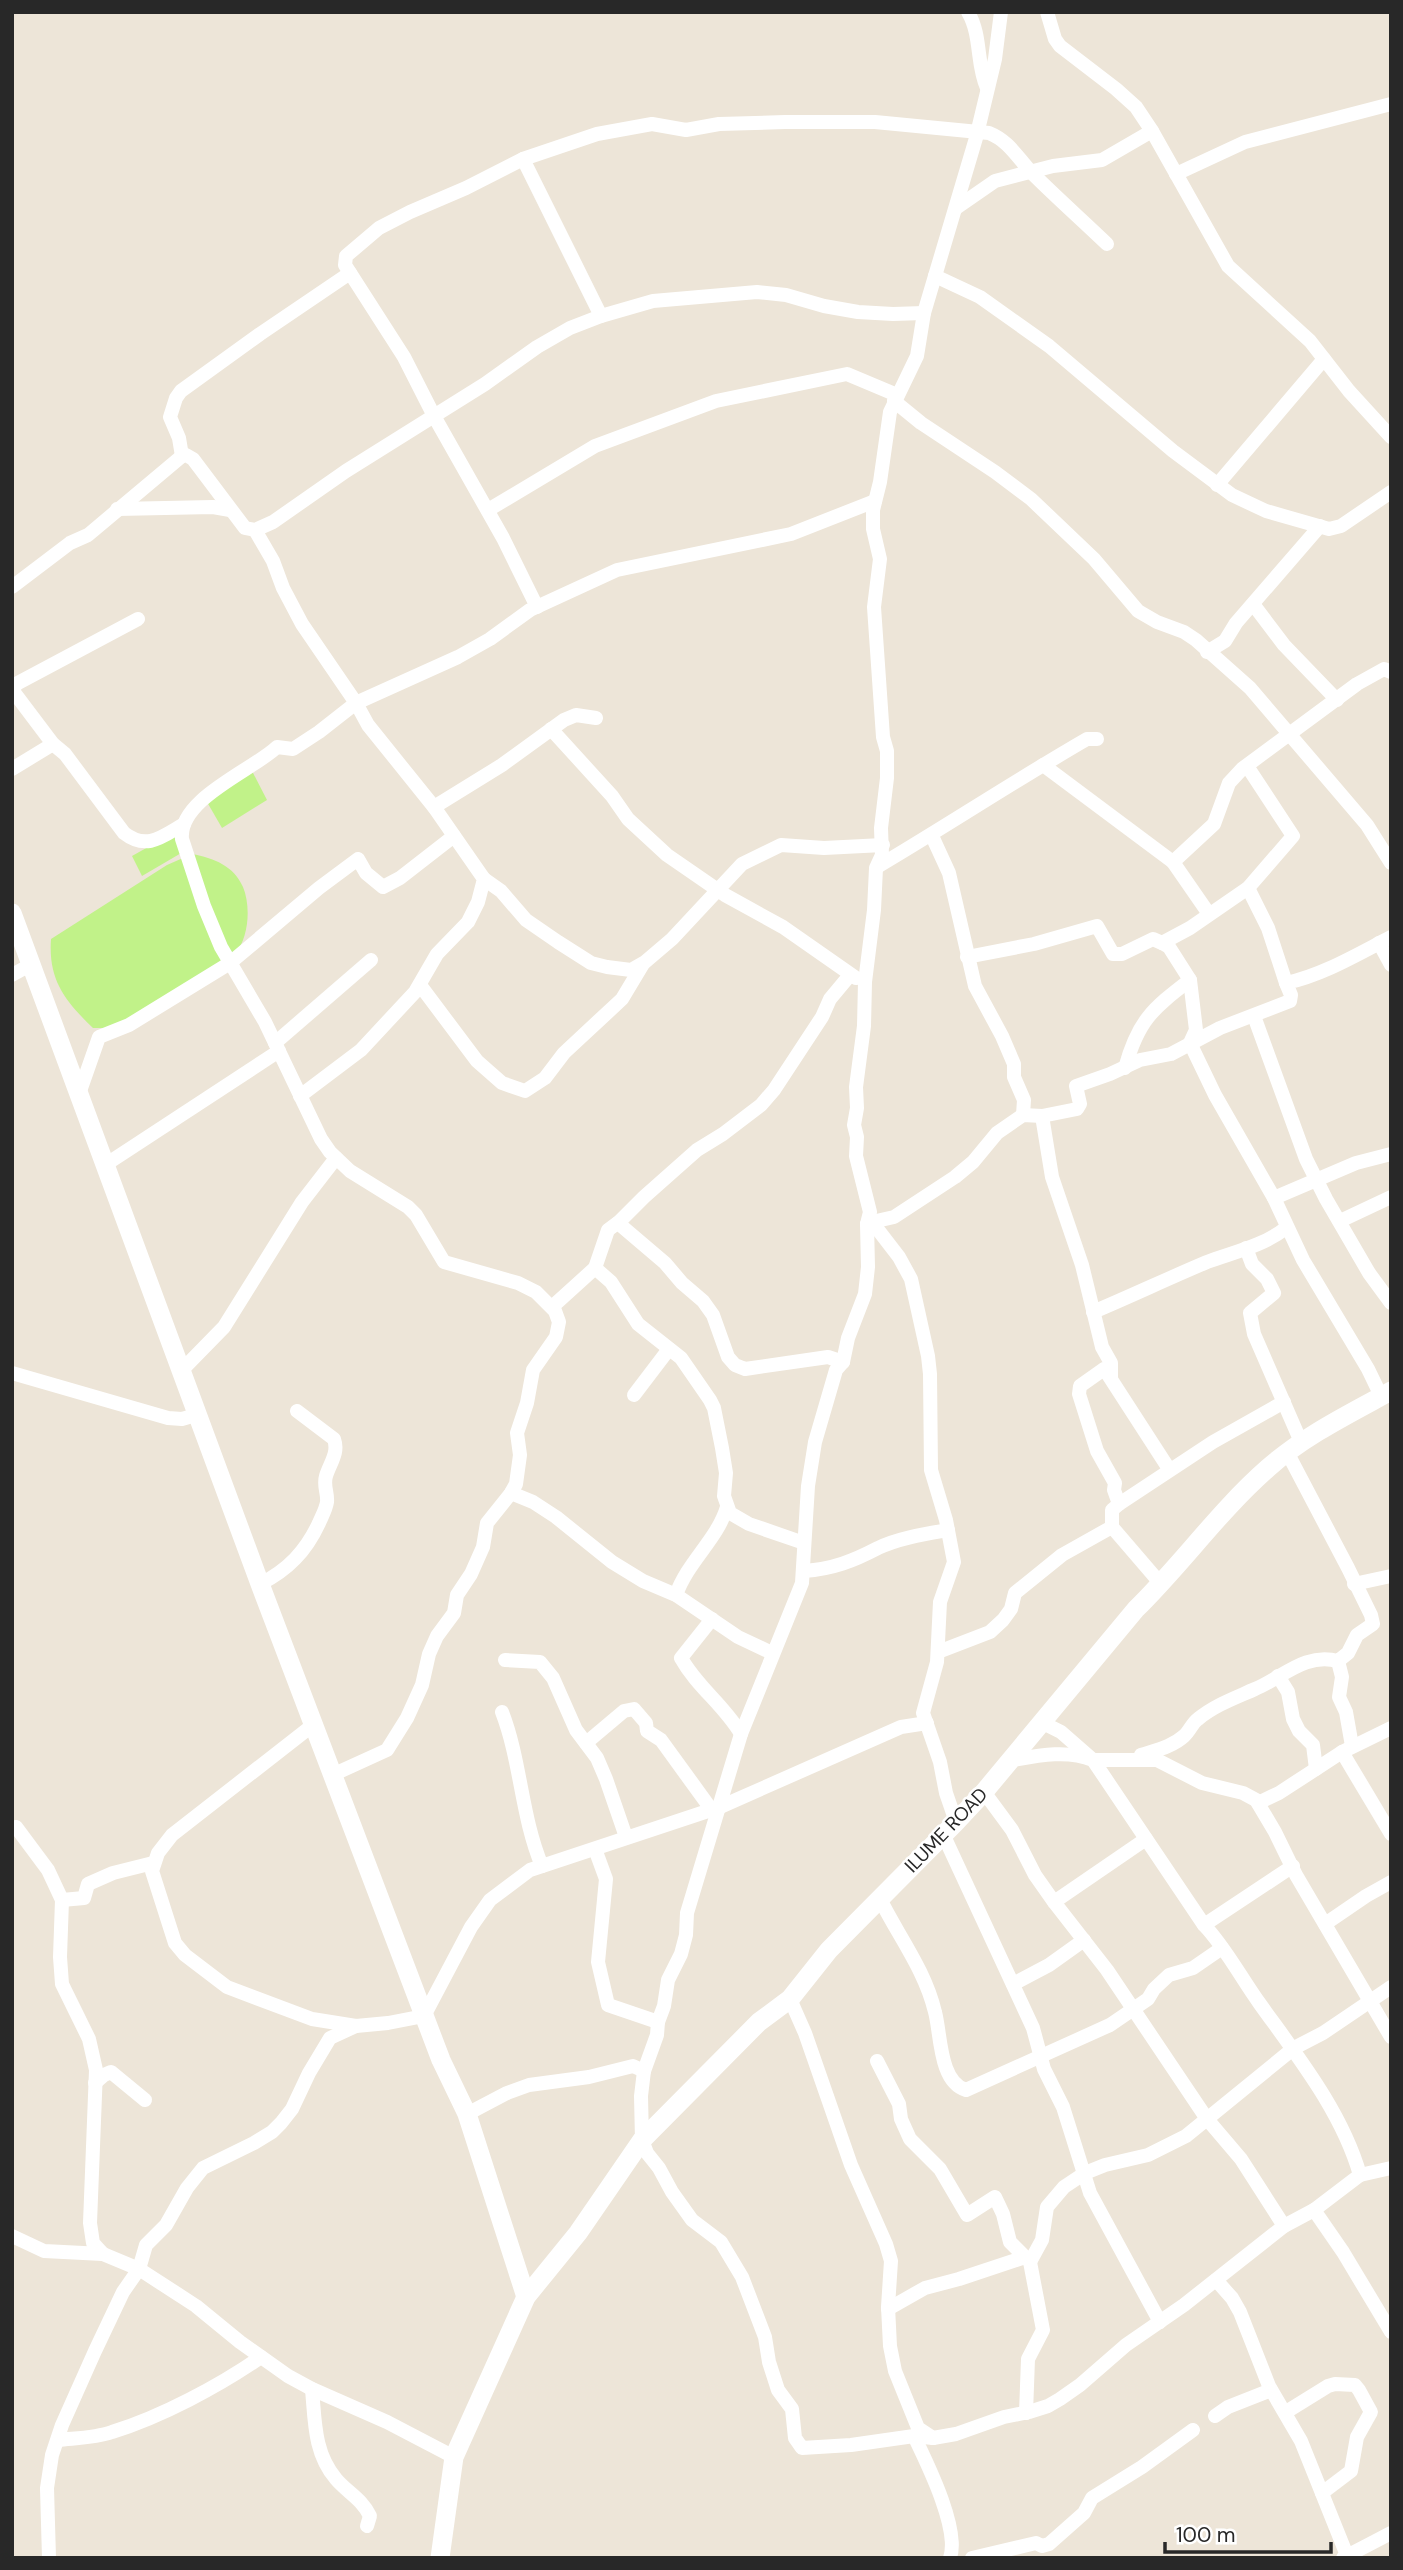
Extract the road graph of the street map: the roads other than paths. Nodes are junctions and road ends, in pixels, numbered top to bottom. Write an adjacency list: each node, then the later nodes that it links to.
1 (968, 12): 4 (street)
2 (1001, 12): 4 (street)
3 (1046, 12): 6 (street)
4 (988, 89): 7 (street)
5 (1391, 104): 10 (street)
6 (1152, 131): 9 (street); 10 (street)
7 (977, 132): 8 (street); 9 (street); 11 (street)
8 (523, 159): 13 (street); 16 (street)
9 (1030, 171): 11 (street); 12 (street)
10 (1176, 174): 17 (street)
11 (956, 208): 14 (street)
12 (1107, 244)
13 (350, 273): 19 (street); 21 (street)
14 (935, 276): 15 (street); 22 (street)
15 (924, 313): 16 (street); 18 (street)
16 (601, 316): 19 (street)
17 (1324, 359): 20 (street); 22 (street)
18 (896, 398): 24 (street); 27 (street); 35 (street)
19 (434, 416): 27 (street); 29 (street)
20 (1391, 437)
21 (182, 456): 25 (street); 26 (street)
22 (1217, 485): 28 (street)
23 (1391, 492): 28 (street)
24 (875, 501): 32 (street); 52 (street)
25 (117, 509): 26 (street); 30 (street)
26 (230, 510): 29 (street)
27 (488, 510): 32 (street)
28 (1320, 526): 31 (street)
29 (255, 530): 39 (street)
30 (12, 587)
31 (1253, 604): 34 (street); 38 (street)
32 (537, 607): 39 (street)
33 (138, 620): 44 (street)
34 (1225, 641): 35 (street); 36 (street)
35 (1207, 652): 36 (street)
36 (1224, 666): 42 (street)
37 (1391, 672): 38 (street)
38 (1336, 701): 42 (street)
39 (356, 703): 48 (street); 49 (street)
40 (596, 718): 41 (street)
41 (551, 729): 48 (street); 58 (street)
42 (1289, 736): 46 (street); 54 (street)
43 (1097, 739): 45 (street)
44 (53, 744): 47 (street); 49 (street)
45 (1043, 765): 51 (street); 53 (street)
46 (1247, 766): 53 (street); 57 (street)
47 (12, 769)
48 (434, 807): 50 (street)
49 (184, 824): 66 (street)
50 (454, 836): 56 (street); 66 (street)
51 (932, 836): 55 (street); 63 (street)
52 (883, 845): 55 (street); 58 (street)
53 (1173, 862): 60 (street)
54 (1391, 863)
55 (876, 868): 72 (street)
56 (484, 879): 65 (street); 74 (street)
57 (1248, 888): 60 (street); 73 (street)
58 (718, 890): 65 (street); 70 (street)
59 (12, 913): 67 (street)
60 (1209, 914): 62 (street)
61 (1385, 939): 68 (street); 73 (street)
62 (1162, 943): 63 (street); 71 (street)
63 (967, 957): 81 (street)
64 (371, 960): 77 (street)
65 (645, 962): 74 (street)
66 (230, 963): 77 (street); 79 (street)
67 (30, 965): 69 (street); 79 (street)
68 (1391, 965)
69 (12, 975)
70 (850, 975): 72 (street); 90 (street)
71 (1190, 979): 76 (street); 78 (street)
72 (865, 982): 91 (street)
73 (1286, 983): 75 (street)
74 (420, 985): 80 (street)
75 (1254, 1016): 76 (street); 86 (street)
76 (1190, 1043): 78 (street); 88 (street)
77 (277, 1047): 80 (street); 85 (street)
78 (1125, 1068): 82 (street)
79 (79, 1094): 85 (street)
80 (300, 1096): 84 (street)
81 (1023, 1115): 82 (street); 91 (street)
82 (1042, 1116): 97 (street)
83 (1390, 1156): 86 (street)
84 (336, 1158): 96 (street); 101 (street)
85 (105, 1165): 101 (street)
86 (1317, 1178): 88 (street); 89 (street)
87 (1391, 1197): 89 (street)
88 (1274, 1198): 92 (street)
89 (1340, 1221): 95 (street)
90 (618, 1223): 94 (street); 99 (street)
91 (870, 1223): 99 (street); 114 (street)
92 (1286, 1225): 93 (street); 103 (street)
93 (1246, 1248): 97 (street); 105 (street)
94 (595, 1268): 96 (street); 98 (street)
95 (1391, 1303)
96 (552, 1307): 110 (street)
97 (1093, 1312): 100 (street)
98 (669, 1349): 104 (street); 112 (street)
99 (843, 1362): 115 (street)
100 (1104, 1369): 109 (street); 111 (street)
101 (182, 1370): 107 (street)
102 (12, 1373): 107 (street)
103 (1388, 1393): 108 (street, ILUME ROAD)
104 (634, 1395)
105 (1284, 1402): 108 (street); 109 (street)
106 (297, 1411): 118 (street)
107 (199, 1414): 118 (street)
108 (1294, 1447): 119 (street, ILUME ROAD); 120 (street)
109 (1169, 1469): 111 (street)
110 (511, 1493): 121 (street); 140 (street)
111 (1119, 1504): 113 (street)
112 (727, 1507): 115 (street); 121 (street)
113 (1112, 1527): 119 (street); 123 (street)
114 (948, 1530): 116 (street); 123 (street)
115 (803, 1543): 116 (street)
116 (804, 1571): 124 (street)
117 (1391, 1576): 120 (street)
118 (260, 1584): 131 (street)
119 (1161, 1584): 129 (street, ILUME ROAD)
120 (1354, 1584): 126 (street)
121 (676, 1595): 122 (street)
122 (712, 1619): 124 (street); 133 (street)
123 (937, 1652): 130 (street)
124 (772, 1653): 133 (street)
125 (505, 1660): 134 (street)
126 (1338, 1661): 127 (street); 135 (street)
127 (1278, 1676): 138 (street); 139 (street)
128 (502, 1712): 151 (street)
129 (1041, 1722): 136 (street); 137 (street, ILUME ROAD)
130 (927, 1723): 143 (street); 145 (street)
131 (313, 1725): 140 (street); 150 (street)
132 (1391, 1728): 135 (street)
133 (741, 1734): 143 (street)
134 (586, 1743): 143 (street); 147 (street)
135 (1347, 1749): 139 (street); 146 (street)
136 (1093, 1760): 137 (street); 138 (street); 148 (street)
137 (1008, 1761): 141 (street, ILUME ROAD)
138 (1123, 1761): 142 (street)
139 (1316, 1769): 142 (street)
140 (332, 1775): 166 (street)
141 (984, 1792): 145 (street, ILUME ROAD); 156 (street)
142 (1258, 1803): 152 (street)
143 (715, 1808): 147 (street); 167 (street)
144 (16, 1827): 155 (street)
145 (950, 1828): 154 (street, ILUME ROAD); 161 (street)
146 (1391, 1834)
147 (626, 1838): 149 (street)
148 (1146, 1839): 156 (street); 158 (street)
149 (595, 1849): 151 (street); 167 (street)
150 (153, 1863): 155 (street); 168 (street)
151 (542, 1866): 166 (street)
152 (1293, 1866): 157 (street); 158 (street)
153 (1391, 1882): 157 (street)
154 (880, 1899): 163 (street, ILUME ROAD); 171 (street)
155 (62, 1900): 174 (street)
156 (1054, 1902): 159 (street)
157 (1325, 1924): 164 (street)
158 (1204, 1925): 160 (street)
159 (1084, 1940): 161 (street); 165 (street)
160 (1222, 1948): 165 (street); 170 (street)
161 (1013, 1984): 171 (street)
162 (1391, 1987): 164 (street)
163 (790, 1999): 178 (street, ILUME ROAD); 190 (street)
164 (1371, 2001): 169 (street); 170 (street)
165 (1133, 2008): 171 (street); 177 (street)
166 (424, 2016): 168 (street); 176 (street)
167 (657, 2022): 173 (street)
168 (356, 2026): 187 (street)
169 (1391, 2037)
170 (1294, 2048): 177 (street); 181 (street)
171 (1039, 2055): 180 (street)
172 (877, 2061): 186 (street)
173 (644, 2071): 176 (street); 178 (street)
174 (95, 2083): 175 (street); 185 (street)
175 (145, 2100)
176 (467, 2114): 189 (street)
177 (1206, 2119): 180 (street); 183 (street)
178 (642, 2140): 189 (street, ILUME ROAD); 200 (street)
179 (1391, 2168): 181 (street)
180 (1085, 2173): 186 (street); 191 (street)
181 (1360, 2175): 182 (street)
182 (1314, 2210): 183 (street); 192 (street)
183 (1284, 2226): 188 (street)
184 (12, 2236): 185 (street)
185 (103, 2254): 187 (street)
186 (1028, 2260): 190 (street); 197 (street)
187 (139, 2269): 193 (street); 202 (street)
188 (1216, 2280): 191 (street); 195 (street)
189 (526, 2297): 203 (street, ILUME ROAD)
190 (888, 2309): 201 (street)
191 (1160, 2322): 197 (street)
192 (1391, 2332)
193 (261, 2357): 194 (street); 202 (street)
194 (312, 2389): 203 (street); 205 (street)
195 (1271, 2390): 196 (street); 198 (street)
196 (1286, 2412): 204 (street); 204 (street)
197 (1026, 2413): 201 (street)
198 (1215, 2416)
199 (1193, 2430): 211 (street)
200 (914, 2436): 201 (street); 207 (street)
201 (933, 2438)
202 (58, 2440): 209 (street)
203 (454, 2458): 210 (street, ILUME ROAD)
204 (1322, 2493): 208 (street)
205 (367, 2526)
206 (1391, 2533): 208 (street)
207 (953, 2557)
208 (1346, 2557)
209 (49, 2558)
210 (439, 2558)
211 (972, 2558)

